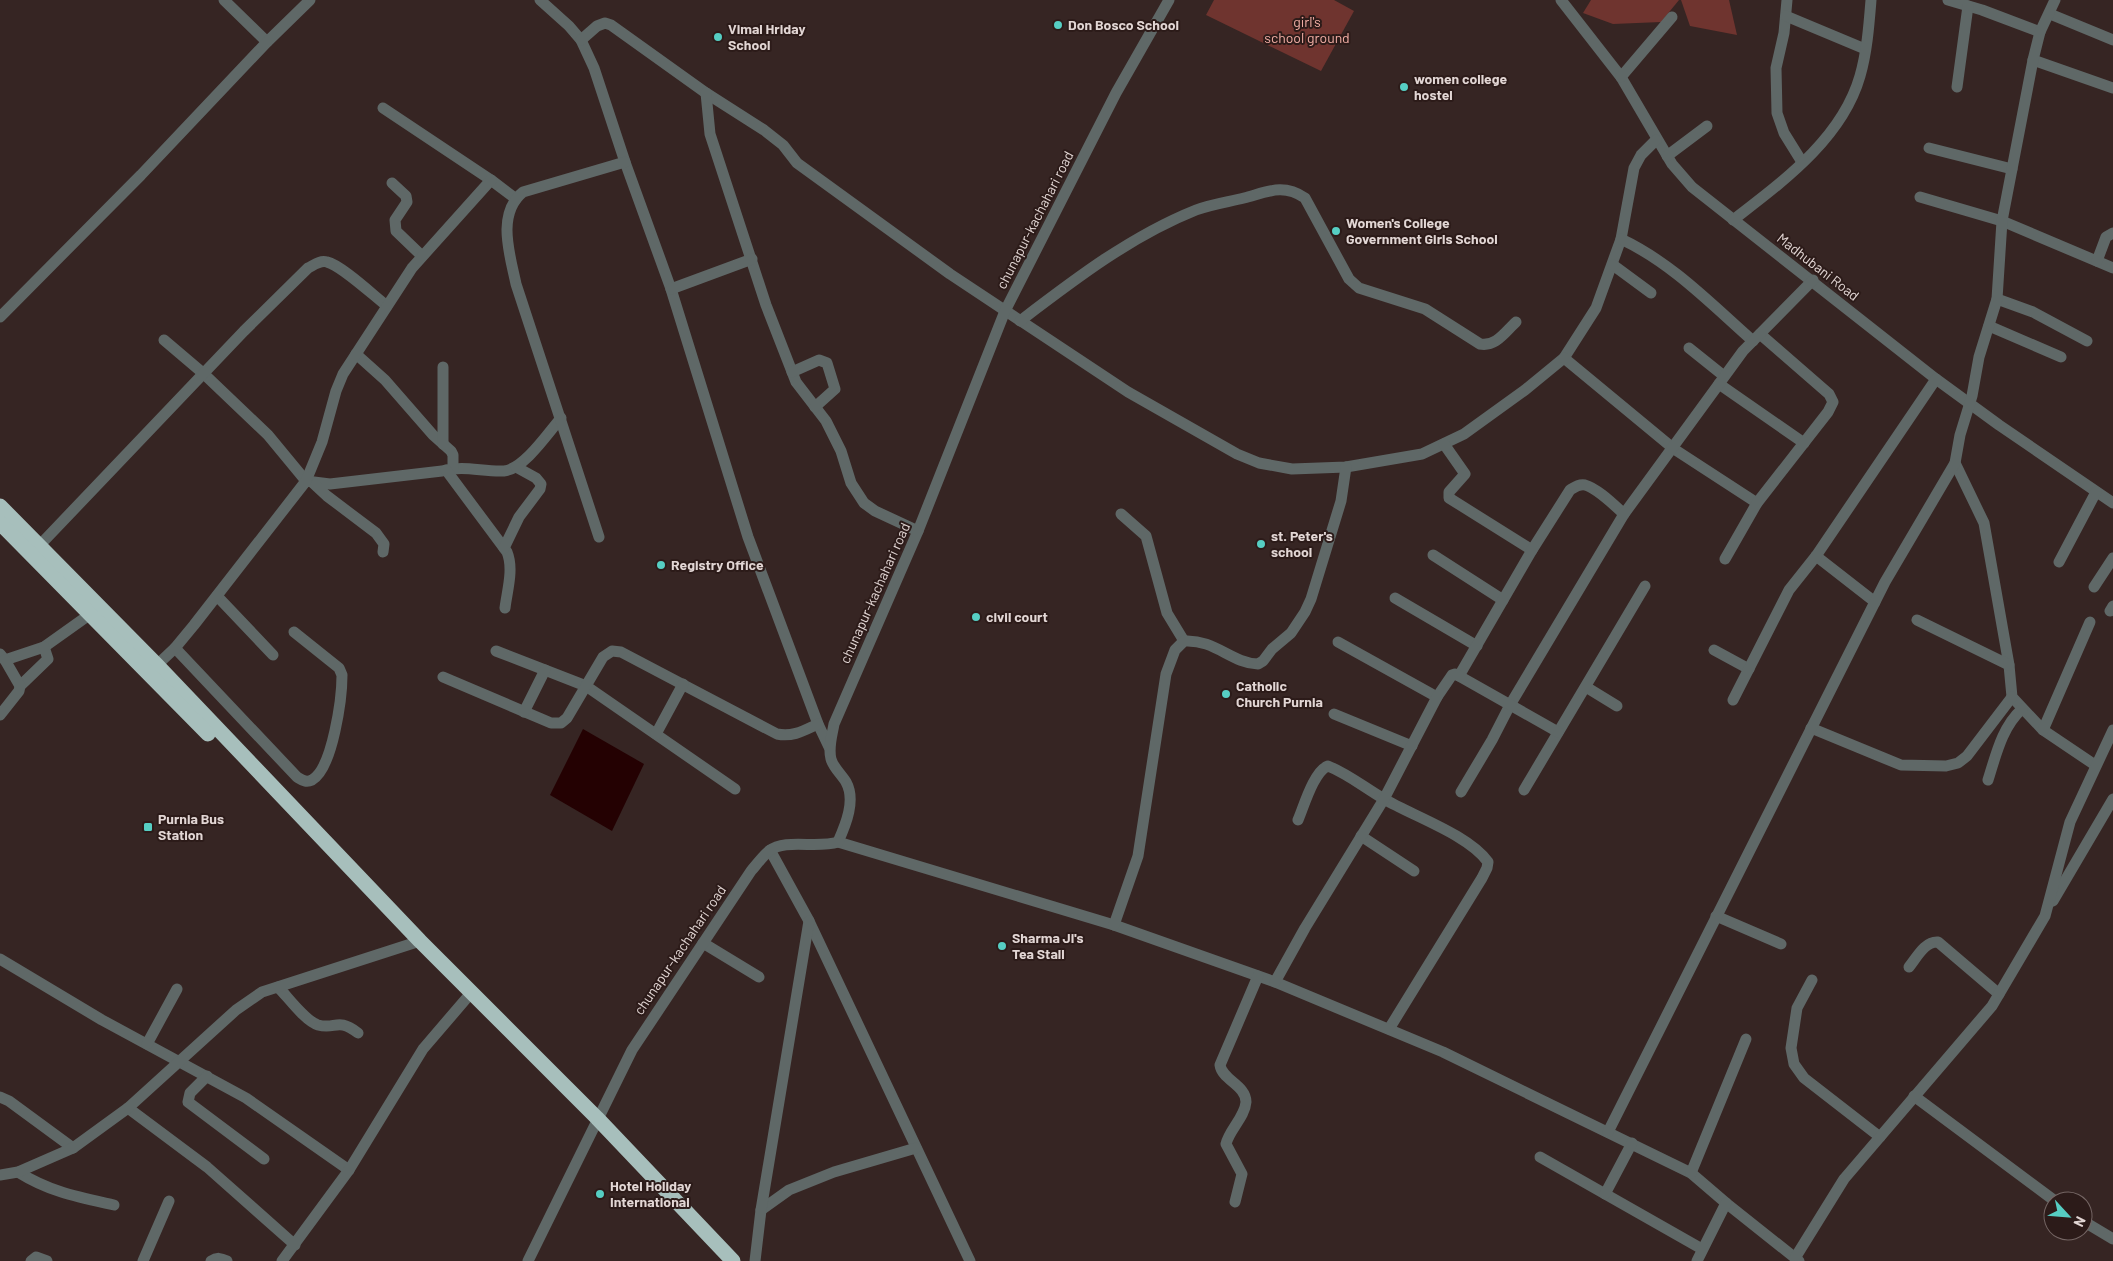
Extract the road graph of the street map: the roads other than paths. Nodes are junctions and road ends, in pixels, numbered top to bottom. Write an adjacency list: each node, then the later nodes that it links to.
1 (224, 0): 17 (street)
2 (310, 0): 17 (street)
3 (540, 0): 15 (street)
4 (1169, 0): 50 (street, chunapur-kachahari road)
5 (1561, 0): 20 (street, Madhubani Road)
6 (1787, 0): 12 (street)
7 (1870, 0): 18 (street)
8 (1948, 0): 10 (street)
9 (2055, 0): 11 (street)
10 (1968, 6): 14 (street); 21 (street)
11 (2050, 14): 14 (street); 16 (street)
12 (1786, 16): 18 (street); 30 (street)
13 (1672, 17): 20 (street)
14 (2040, 32): 19 (street)
15 (581, 40): 23 (street); 29 (street)
16 (2113, 40)
17 (267, 42): 51 (street)
18 (1865, 49): 30 (street)
19 (2033, 60): 22 (street); 31 (street)
20 (1621, 77): 26 (street, Madhubani Road)
21 (1957, 87)
22 (2113, 88)
23 (706, 93): 41 (street); 50 (street)
24 (383, 108): 32 (street)
25 (1707, 126): 28 (street)
26 (1656, 140): 28 (street, Madhubani Road); 39 (street)
27 (1929, 148): 31 (street)
28 (1667, 156): 36 (street, Madhubani Road)
29 (625, 162): 35 (street); 46 (street)
30 (1802, 162): 36 (street)
31 (2012, 169): 37 (street)
32 (491, 180): 35 (street); 40 (street)
33 (392, 183): 40 (street)
34 (1920, 197): 37 (street)
35 (516, 199): 69 (street)
36 (1733, 220): 45 (street, Madhubani Road)
37 (2002, 221): 42 (street); 48 (street)
38 (2113, 233): 42 (street)
39 (1621, 238): 43 (street); 55 (street)
40 (422, 256): 49 (street)
41 (752, 259): 46 (street); 63 (street)
42 (2097, 261): 44 (street)
43 (1613, 265): 47 (street); 61 (street)
44 (2113, 268)
45 (1813, 280): 55 (street); 65 (street, Madhubani Road)
46 (671, 289): 136 (street)
47 (1651, 293)
48 (1997, 299): 54 (street); 57 (street)
49 (387, 306): 59 (street); 64 (street)
50 (1005, 311): 52 (street); 86 (street, chunapur-kachahari road)
51 (0, 317)
52 (1020, 321): 53 (street); 76 (street)
53 (1516, 322)
54 (1989, 326): 60 (street); 67 (street)
55 (1756, 338): 66 (street); 70 (street)
56 (164, 340): 64 (street)
57 (2087, 341)
58 (1688, 348): 66 (street)
59 (356, 354): 71 (street); 78 (street)
60 (2061, 357)
61 (1564, 358): 72 (street); 73 (street)
62 (443, 367): 71 (street)
63 (792, 372): 68 (street); 68 (street)
64 (204, 374): 78 (street); 88 (street)
65 (1936, 379): 67 (street, Madhubani Road); 93 (street)
66 (1721, 380): 70 (street); 73 (street)
67 (1969, 404): 74 (street); 79 (street, Madhubani Road)
68 (815, 407): 86 (street)
69 (561, 418): 75 (street); 87 (street)
70 (1804, 442): 81 (street)
71 (444, 444): 77 (street)
72 (1444, 444): 76 (street); 90 (street)
73 (1672, 447): 81 (street); 84 (street)
74 (1954, 463): 102 (street); 118 (street)
75 (516, 467): 77 (street); 89 (street)
76 (1346, 467): 108 (street)
77 (450, 469): 78 (street); 89 (street)
78 (310, 482): 91 (street); 99 (street)
79 (2096, 492): 80 (street, Madhubani Road); 96 (street)
80 (2113, 503)
81 (1757, 504): 95 (street)
82 (0, 506): 88 (highway)
83 (1121, 514): 108 (street)
84 (1624, 514): 90 (street); 130 (street)
85 (0, 523): 104 (highway)
86 (918, 531): 143 (street, chunapur-kachahari road)
87 (599, 537)
88 (39, 546): 104 (highway)
89 (504, 548): 103 (street)
90 (1532, 550): 101 (street)
91 (383, 552)
92 (1433, 555): 101 (street)
93 (1816, 556): 102 (street); 119 (street)
94 (2113, 558): 98 (street)
95 (1725, 559)
96 (2060, 562)
97 (1645, 586): 126 (street)
98 (2094, 587)
99 (217, 596): 112 (street); 115 (street)
100 (1395, 598): 110 (street)
101 (1503, 600): 110 (street)
102 (1875, 602): 137 (street)
103 (505, 608)
104 (94, 610): 111 (street); 117 (highway); 160 (highway)
105 (1917, 620): 118 (street)
106 (2090, 622): 138 (street)
107 (294, 632): 112 (street)
108 (1184, 641): 159 (street)
109 (1338, 642): 127 (street)
110 (1477, 646): 121 (street)
111 (44, 647): 116 (street); 124 (street)
112 (175, 648): 117 (street)
113 (1714, 650): 119 (street)
114 (496, 651): 120 (street)
115 (273, 655)
116 (2, 657): 124 (street)
117 (157, 665): 160 (highway)
118 (2009, 665): 128 (street)
119 (1748, 669): 129 (street)
120 (545, 670): 125 (street); 133 (street)
121 (1459, 676): 127 (street); 130 (street)
122 (443, 677): 133 (street)
123 (683, 684): 125 (street); 136 (street); 141 (street)
124 (20, 686): 135 (street)
125 (586, 686): 133 (street); 141 (street)
126 (1586, 687): 131 (street); 140 (street)
127 (1437, 697): 142 (street)
128 (2012, 697): 132 (street); 137 (street)
129 (1733, 700)
130 (1510, 705): 140 (street); 148 (street)
131 (1617, 706)
132 (2022, 709): 138 (street); 145 (street)
133 (524, 712)
134 (1334, 714): 142 (street)
135 (0, 715)
136 (818, 724): 143 (street)
137 (1811, 728): 156 (street)
138 (2044, 730): 144 (street)
139 (2113, 730): 144 (street)
140 (1558, 732): 147 (street)
141 (656, 734): 146 (street)
142 (1412, 746): 149 (street)
143 (829, 747): 153 (street)
144 (2095, 765): 157 (street)
145 (1988, 780)
146 (735, 789)
147 (1524, 790)
148 (1461, 792)
149 (1384, 799): 151 (street); 152 (street); 173 (street)
150 (2113, 799): 157 (street)
151 (1298, 820)
152 (1361, 836): 155 (street); 168 (street)
153 (838, 842): 154 (street); 159 (street)
154 (770, 850): 158 (street); 161 (street, chunapur-kachahari road)
155 (1414, 871)
156 (1716, 916): 162 (street); 183 (street)
157 (2045, 916): 171 (street)
158 (809, 921): 187 (street); 200 (street)
159 (1114, 924): 165 (street)
160 (417, 943): 169 (street); 172 (highway)
161 (703, 943): 166 (street); 182 (street, chunapur-kachahari road)
162 (1781, 944)
163 (0, 959): 176 (street)
164 (1909, 967): 171 (street)
165 (1258, 976): 168 (street); 197 (street)
166 (759, 977)
167 (1812, 980): 184 (street)
168 (1275, 982): 173 (street)
169 (278, 987): 174 (street); 177 (street)
170 (176, 990): 176 (street)
171 (1999, 994): 179 (street)
172 (469, 997): 182 (highway); 190 (street)
173 (1389, 1029): 183 (street)
174 (358, 1033)
175 (1746, 1039): 192 (street)
176 (147, 1044): 177 (street)
177 (180, 1062): 178 (street); 181 (street)
178 (207, 1076): 189 (street); 190 (street)
179 (1914, 1096): 184 (street); 194 (street)
180 (0, 1097): 186 (street)
181 (128, 1108): 186 (street); 204 (street)
182 (595, 1123): 212 (street, chunapur-kachahari road); 213 (highway); 214 (highway)
183 (1608, 1132): 185 (street)
184 (1880, 1137): 205 (street)
185 (1632, 1143): 192 (street); 195 (street)
186 (73, 1148): 191 (street)
187 (916, 1148): 200 (street); 216 (street)
188 (1540, 1157): 195 (street)
189 (264, 1159)
190 (349, 1170): 204 (street)
191 (18, 1172): 193 (street); 199 (street)
192 (1691, 1173): 198 (street)
193 (0, 1175)
194 (2043, 1193)
195 (1605, 1194): 203 (street)
196 (169, 1201): 208 (street)
197 (1235, 1202)
198 (1726, 1203): 203 (street); 205 (street)
199 (114, 1206)
200 (761, 1210): 215 (street)
201 (2093, 1227): 202 (street)
202 (2113, 1240)
203 (1702, 1249): 217 (street)
204 (288, 1253): 211 (street)
205 (1797, 1259)
206 (31, 1261): 207 (street)
207 (47, 1261)
208 (143, 1261)
209 (211, 1261): 210 (street)
210 (227, 1261)
211 (298, 1261)
212 (528, 1261)
213 (722, 1261)
214 (733, 1261)
215 (755, 1261)
216 (970, 1261)
217 (1697, 1261)

